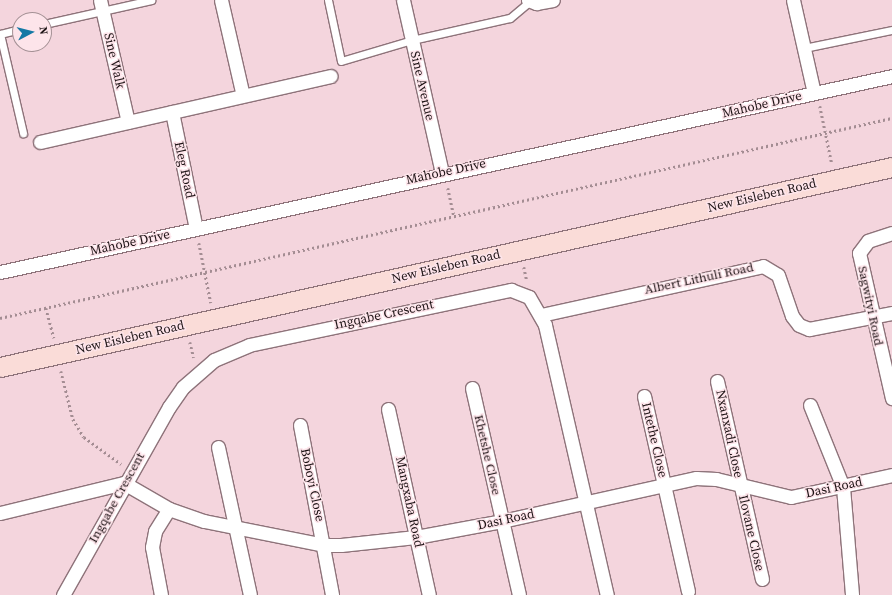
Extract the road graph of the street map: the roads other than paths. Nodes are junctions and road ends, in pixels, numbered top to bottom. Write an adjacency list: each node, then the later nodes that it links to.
1 (151, 0): 8 (lane)
2 (221, 0): 16 (street)
3 (328, 0): 12 (lane)
4 (403, 0): 12 (street, Sine Avenue)
5 (529, 0): 6 (street); 12 (lane)
6 (553, 0)
7 (793, 0): 13 (street)
8 (101, 5): 9 (lane); 19 (street, Sine Walk)
9 (52, 21)
10 (892, 30): 13 (lane)
11 (12, 31): 20 (lane)
12 (412, 40): 23 (street, Sine Avenue)
13 (804, 48): 17 (street)
14 (331, 76): 16 (street)
15 (892, 76): 17 (street, Mahobe Drive)
16 (243, 96): 18 (street)
17 (816, 97): 23 (street, Mahobe Drive)
18 (172, 112): 19 (street); 24 (street, Eleg Road)
19 (128, 122): 21 (street)
20 (23, 133)
21 (40, 142)
22 (892, 167): 30 (main road, New Eisleben Road)
23 (444, 178): 24 (street, Mahobe Drive)
24 (196, 228): 26 (street, Mahobe Drive)
25 (892, 233): 29 (street, Sagwityi Road)
26 (0, 272)
27 (892, 313): 29 (street, Albert Lithuli Road)
28 (541, 314): 29 (street, Albert Lithuli Road); 40 (street, Ingqabe Crescent); 44 (street, Ingqabe Crescent)
29 (872, 317): 34 (street, Sagwityi Road)
30 (0, 367)
31 (717, 381): 42 (street, Nxanxadi Close)
32 (472, 388): 47 (street, Khetshe Close)
33 (644, 396): 41 (street, Intethe Close)
34 (892, 398)
35 (810, 405): 43 (street)
36 (388, 409): 49 (street, Mangxaba Road)
37 (300, 425): 50 (street, Boboyi Close)
38 (218, 447): 48 (street)
39 (892, 475): 43 (street, Dasi Road)
40 (124, 483): 45 (street, Dasi Road); 46 (street); 53 (street, Ingqabe Crescent)
41 (664, 485): 42 (street, Dasi Road); 44 (street, Dasi Road); 52 (street, Intethe Close)
42 (740, 486): 43 (street, Dasi Road); 51 (street, Ilovane Close)
43 (843, 487): 60 (street)
44 (586, 502): 47 (street, Dasi Road); 59 (street, Ingqabe Crescent)
45 (169, 509): 48 (street, Dasi Road); 54 (street)
46 (0, 513)
47 (502, 522): 49 (street, Dasi Road); 58 (street, Khetshe Close)
48 (235, 529): 50 (street, Dasi Road); 55 (street)
49 (416, 537): 50 (street, Dasi Road); 57 (street, Mangxaba Road)
50 (324, 545): 56 (street, Boboyi Close)
51 (762, 579)
52 (688, 591)
53 (63, 595)
54 (162, 595)
55 (250, 595)
56 (332, 595)
57 (429, 595)
58 (519, 595)
59 (607, 595)
60 (852, 595)

